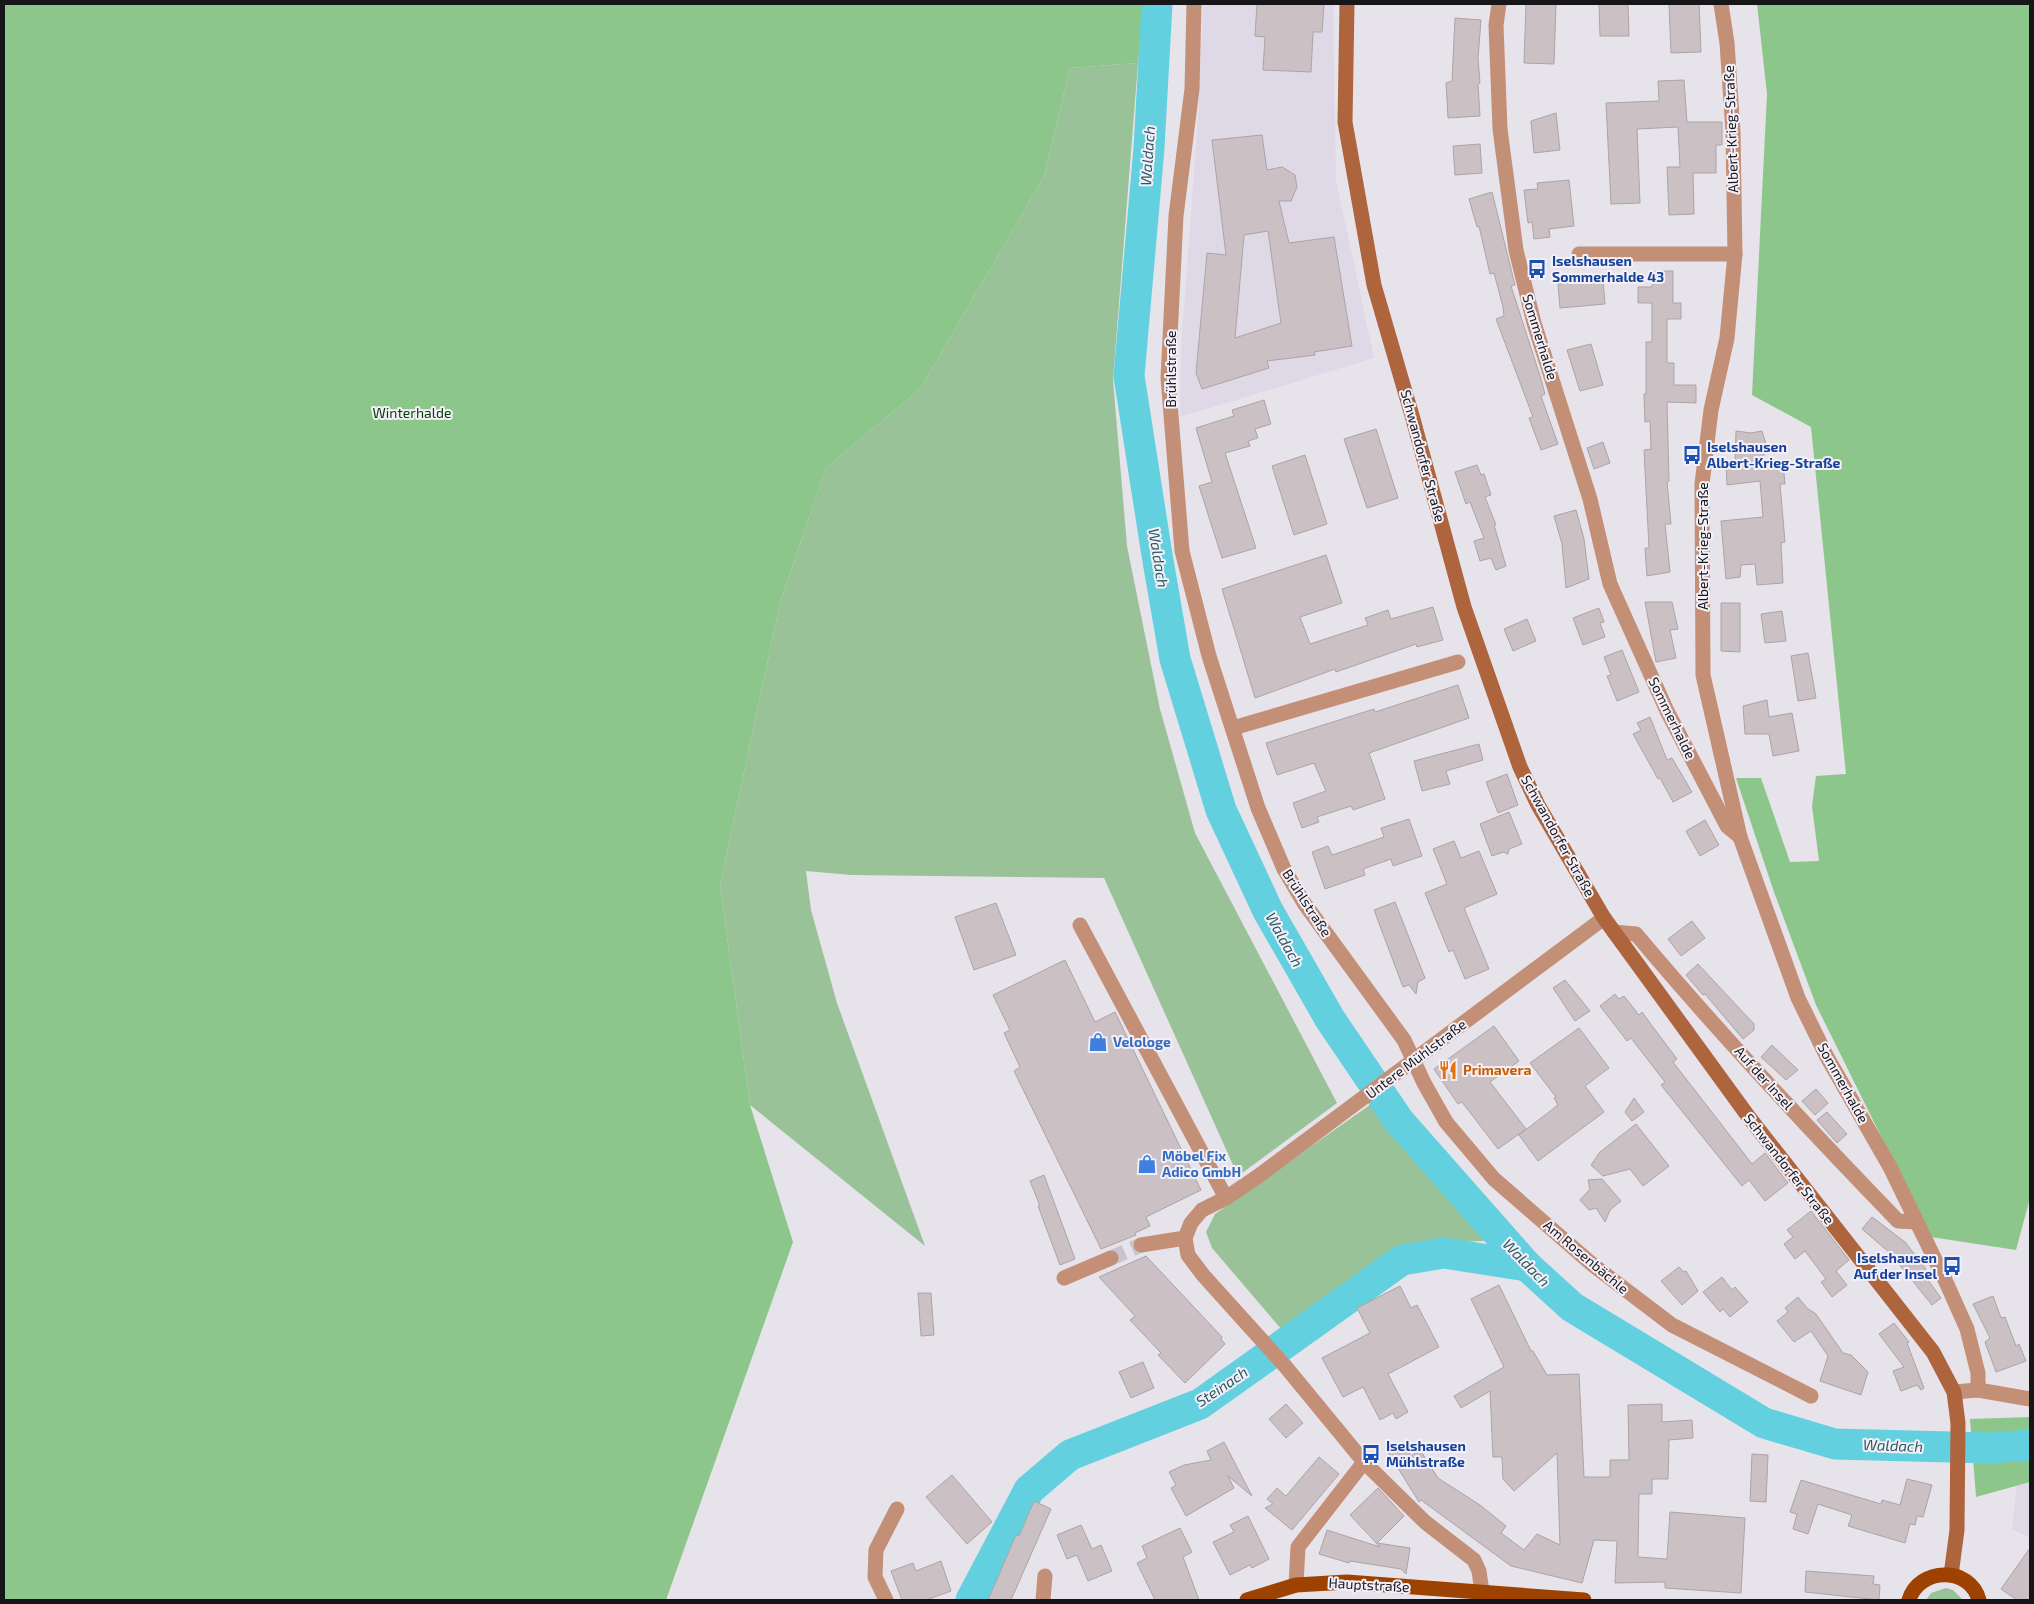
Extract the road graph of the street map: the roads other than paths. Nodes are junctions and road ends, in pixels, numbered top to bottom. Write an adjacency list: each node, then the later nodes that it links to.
1 (1194, 4): 8 (street, Brühlstraße)
2 (1347, 4): 10 (main road, Schwandorfer Straße)
3 (1499, 4): 9 (street, Sommerhalde)
4 (1721, 4): 6 (street, Albert-Krieg-Straße)
5 (1579, 254): 6 (street)
6 (1734, 254): 9 (street, Albert-Krieg-Straße)
7 (1458, 662): 8 (street)
8 (1233, 728): 13 (street, Brühlstraße)
9 (1740, 837): 15 (street, Sommerhalde)
10 (1604, 918): 12 (main road, Schwandorfer Straße); 13 (street, Untere Mühlstraße)
11 (1080, 925): 14 (street)
12 (1614, 932): 15 (street, Auf der Insel); 21 (main road, Schwandorfer Straße)
13 (1413, 1060): 14 (street, Untere Mühlstraße); 22 (street, Am Rosenbächle)
14 (1226, 1198): 16 (street, Untere Mühlstraße)
15 (1916, 1222): 20 (street, Sommerhalde)
16 (1184, 1238): 17 (street); 24 (street)
17 (1141, 1245)
18 (1111, 1258): 19 (street)
19 (1064, 1278)
20 (1978, 1390): 21 (street); 23 (street)
21 (1954, 1392): 26 (main road, Schwandorfer Straße)
22 (1811, 1396)
23 (2030, 1399)
24 (1364, 1462): 28 (street); 29 (street)
25 (897, 1508): 30 (street)
26 (1951, 1575): 34 (main road); 35 (main road)
27 (1045, 1576): 31 (street)
28 (1296, 1585): 29 (main road, Hauptstraße); 32 (main road, Hauptstraße)
29 (1482, 1592): 33 (main road, Hauptstraße)
30 (886, 1600)
31 (1043, 1600)
32 (1247, 1600)
33 (1584, 1600)
34 (1910, 1600)
35 (1979, 1600)

